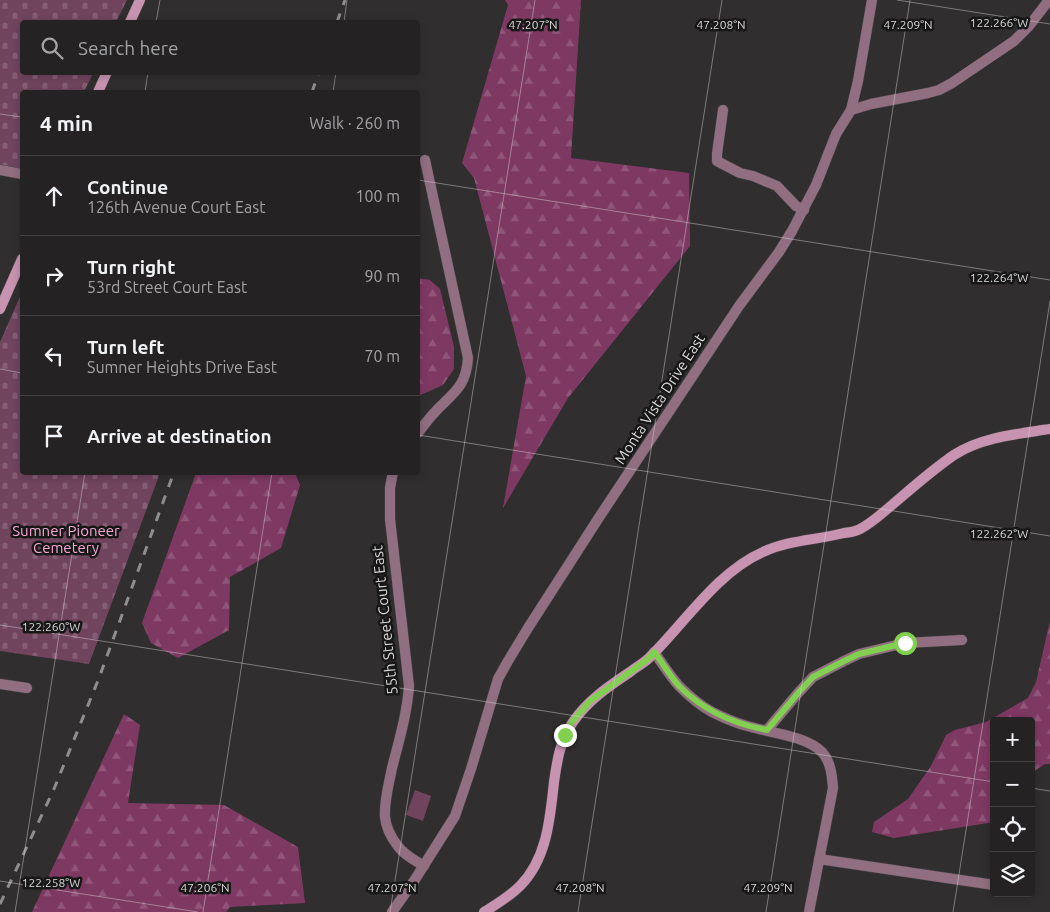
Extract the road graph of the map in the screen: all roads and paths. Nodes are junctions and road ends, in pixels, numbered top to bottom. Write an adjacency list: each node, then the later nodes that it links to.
1 (140, 0): 4 (street)
2 (872, 0): 8 (street, Monta Vista Drive East)
3 (1049, 0): 8 (street)
4 (131, 20)
5 (106, 75): 6 (street)
6 (99, 90)
7 (723, 110): 12 (street)
8 (851, 110): 12 (street, Monta Vista Drive East)
9 (425, 160): 16 (street)
10 (0, 170): 11 (street)
11 (20, 174)
12 (804, 210): 24 (street, Monta Vista Drive East)
13 (20, 264): 14 (street)
14 (0, 309)
15 (1050, 429): 19 (street)
16 (420, 431)
17 (392, 475): 24 (street, 55th Street Court East)
18 (962, 640): 22 (street)
19 (654, 652): 22 (street); 27 (street)
20 (0, 684): 21 (street)
21 (27, 688)
22 (767, 730): 23 (street)
23 (819, 859): 25 (street); 28 (street)
24 (424, 866): 26 (street, Monta Vista Drive East)
25 (990, 884)
26 (392, 912)
27 (484, 912)
28 (809, 912)

